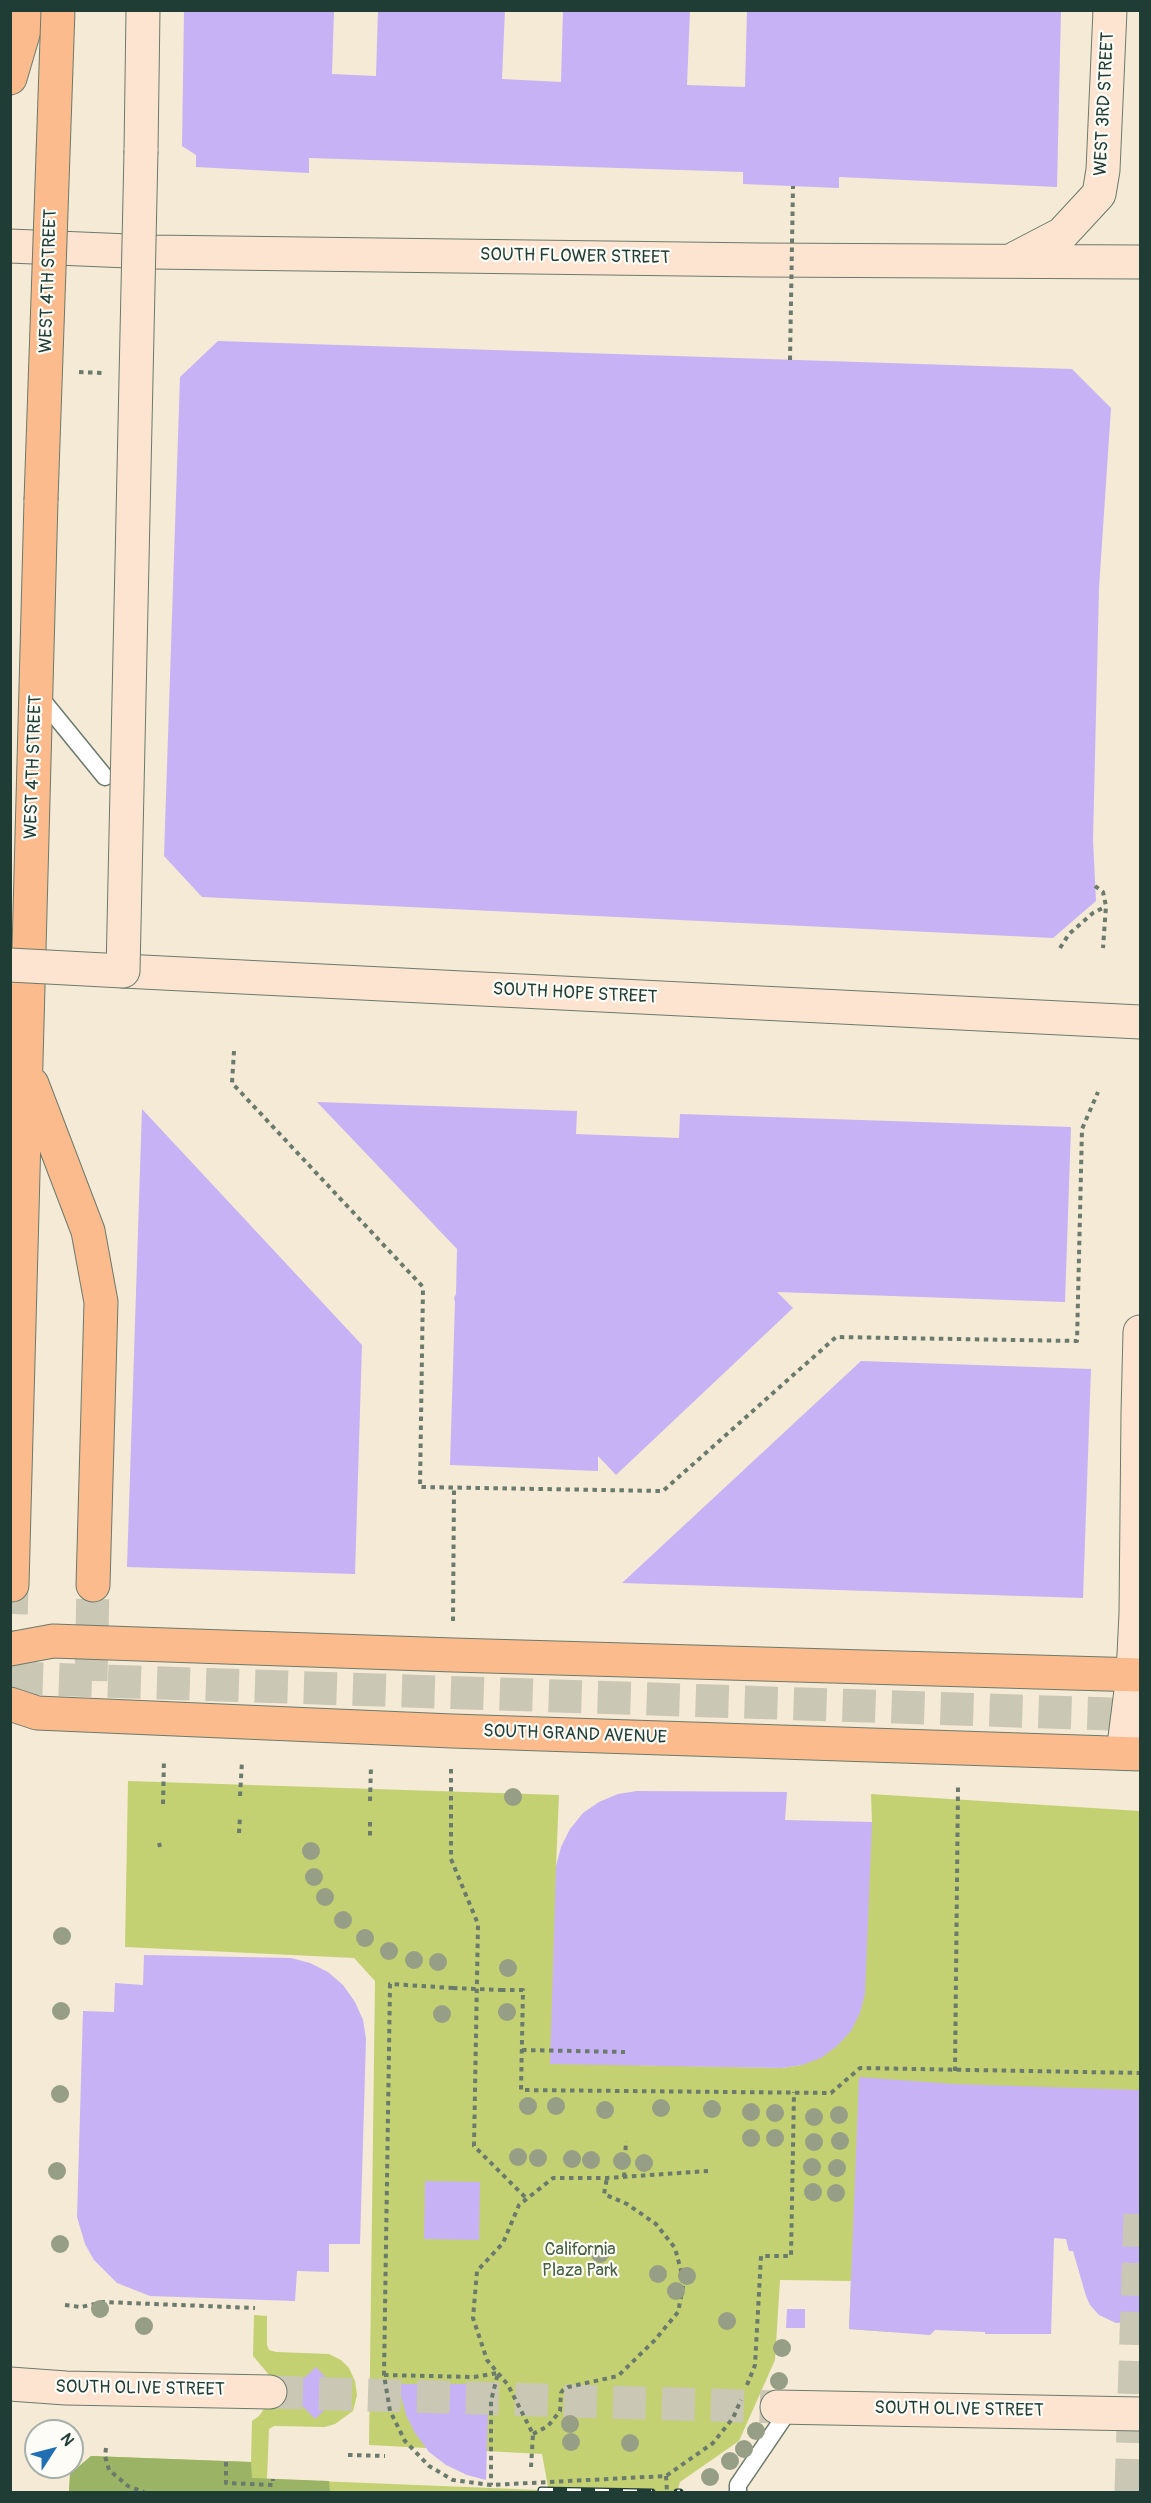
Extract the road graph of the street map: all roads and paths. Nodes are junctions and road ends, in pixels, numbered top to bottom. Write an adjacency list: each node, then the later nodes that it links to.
1 (30, 10): 5 (main road)
2 (58, 10): 13 (main road, WEST 4TH STREET, bridge)
3 (143, 10): 20 (main road, bridge)
4 (1110, 10): 8 (main road, WEST 3RD STREET)
5 (10, 78)
6 (793, 186): 10 (path, bridge)
7 (10, 246): 8 (main road, SOUTH FLOWER STREET)
8 (1012, 261): 9 (main road, SOUTH FLOWER STREET)
9 (1140, 262)
10 (790, 360)
11 (67, 371): 12 (path)
12 (112, 373)
13 (36, 693): 14 (lane); 23 (main road, WEST 4TH STREET)
14 (105, 777)
15 (1095, 886): 16 (path)
16 (1106, 906): 17 (path); 18 (path)
17 (1060, 948)
18 (1103, 948)
19 (10, 965): 20 (main road, SOUTH HOPE STREET, bridge)
20 (123, 971): 21 (main road, SOUTH HOPE STREET)
21 (1140, 1022)
22 (234, 1052): 26 (path)
23 (26, 1068): 27 (main road, WEST 4TH STREET); 29 (main road)
24 (1098, 1092): 26 (path)
25 (1140, 1332): 32 (main road)
26 (454, 1487): 30 (path)
27 (13, 1520): 28 (main road, WEST 4TH STREET)
28 (12, 1585)
29 (93, 1585)
30 (453, 1625)
31 (10, 1649): 32 (main road)
32 (1137, 1675): 34 (main road)
33 (10, 1704): 34 (main road, SOUTH GRAND AVENUE)
34 (1132, 1754)
35 (164, 1759): 42 (path)
36 (242, 1761): 40 (path)
37 (371, 1766): 41 (path)
38 (451, 1769): 56 (path)
39 (958, 1786): 49 (path)
40 (240, 1796)
41 (370, 1801)
42 (163, 1804)
43 (240, 1816): 45 (path)
44 (370, 1822): 46 (path)
45 (239, 1833)
46 (370, 1836)
47 (522, 2050): 48 (path); 51 (path); 60 (path, bridge)
48 (625, 2052)
49 (955, 2072): 50 (path); 51 (path)
50 (1140, 2073)
51 (794, 2092): 62 (path)
52 (626, 2140): 54 (path)
53 (708, 2171): 54 (path)
54 (624, 2177): 55 (path)
55 (607, 2178): 56 (path); 67 (path)
56 (527, 2199): 59 (path)
57 (65, 2305): 58 (path)
58 (255, 2308)
59 (498, 2373): 60 (path); 67 (path); 75 (path)
60 (384, 2375): 75 (path)
61 (10, 2384): 63 (main road, SOUTH OLIVE STREET)
62 (746, 2386)
63 (270, 2392)
64 (742, 2397): 73 (path)
65 (784, 2407): 66 (main road, SOUTH OLIVE STREET); 78 (lane)
66 (1140, 2414)
67 (533, 2434): 72 (path)
68 (106, 2448): 76 (path)
69 (348, 2455): 70 (path)
70 (386, 2456)
71 (226, 2462): 74 (path)
72 (531, 2467)
73 (666, 2476): 75 (path); 77 (path)
74 (273, 2479)
75 (491, 2485)
76 (144, 2493)
77 (667, 2493)
78 (738, 2493)

